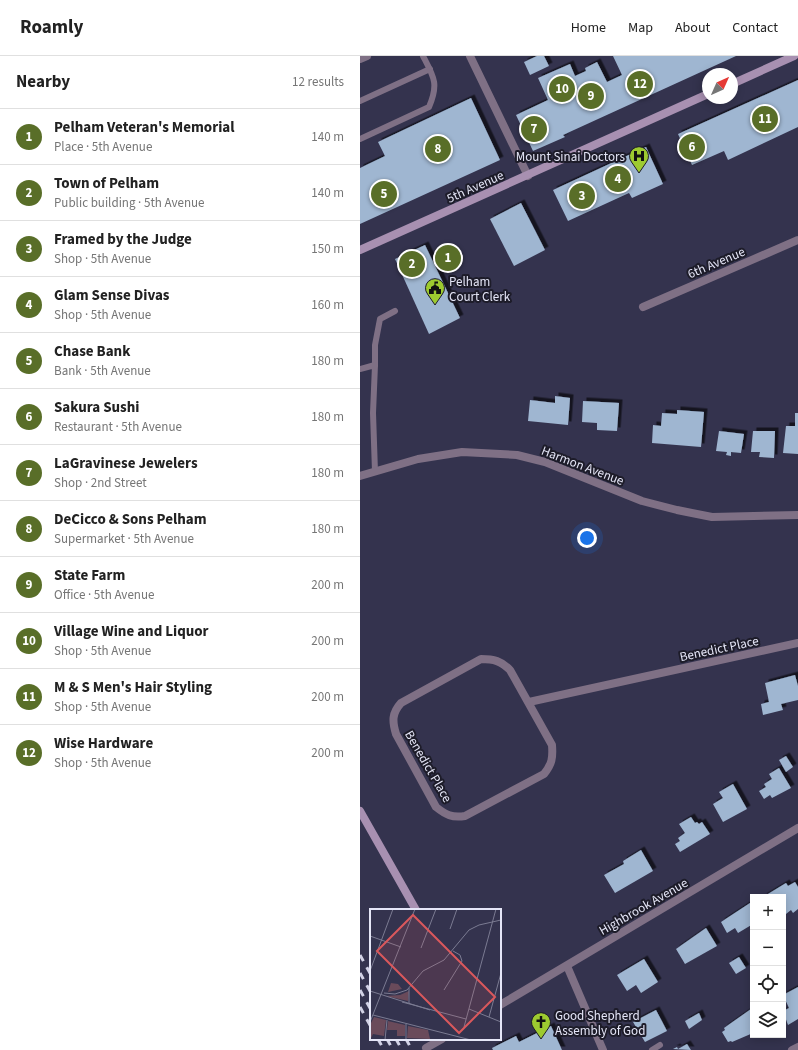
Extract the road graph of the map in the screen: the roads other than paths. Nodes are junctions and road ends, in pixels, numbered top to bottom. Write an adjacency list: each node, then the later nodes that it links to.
1 (367, 56): 5 (street)
2 (423, 56): 6 (lane)
3 (470, 56): 11 (street)
4 (794, 56): 7 (street)
5 (360, 59)
6 (430, 69): 9 (lane); 10 (lane)
7 (738, 81)
8 (702, 97): 11 (street, 5th Avenue)
9 (360, 101)
10 (360, 139)
11 (528, 176): 13 (street, 5th Avenue)
12 (798, 240): 14 (street, 6th Avenue)
13 (360, 250)
14 (643, 307)
15 (395, 311): 16 (lane)
16 (375, 365): 17 (lane); 18 (lane)
17 (360, 369)
18 (375, 472): 19 (street, Harmon Avenue); 20 (street, Harmon Avenue)
19 (360, 476)
20 (798, 516)
21 (798, 643): 22 (street, Benedict Place)
22 (529, 702): 22 (street, Benedict Place)
23 (360, 811): 25 (street)
24 (798, 828): 26 (street, Highbrook Avenue)
25 (415, 909)
26 (568, 966): 27 (street, Highbrook Avenue); 32 (street)
27 (501, 1004)
28 (440, 1040): 31 (street)
29 (660, 1045): 33 (lane)
30 (798, 1047): 34 (street)
31 (426, 1048)
32 (603, 1050)
33 (652, 1050)
34 (792, 1050)

